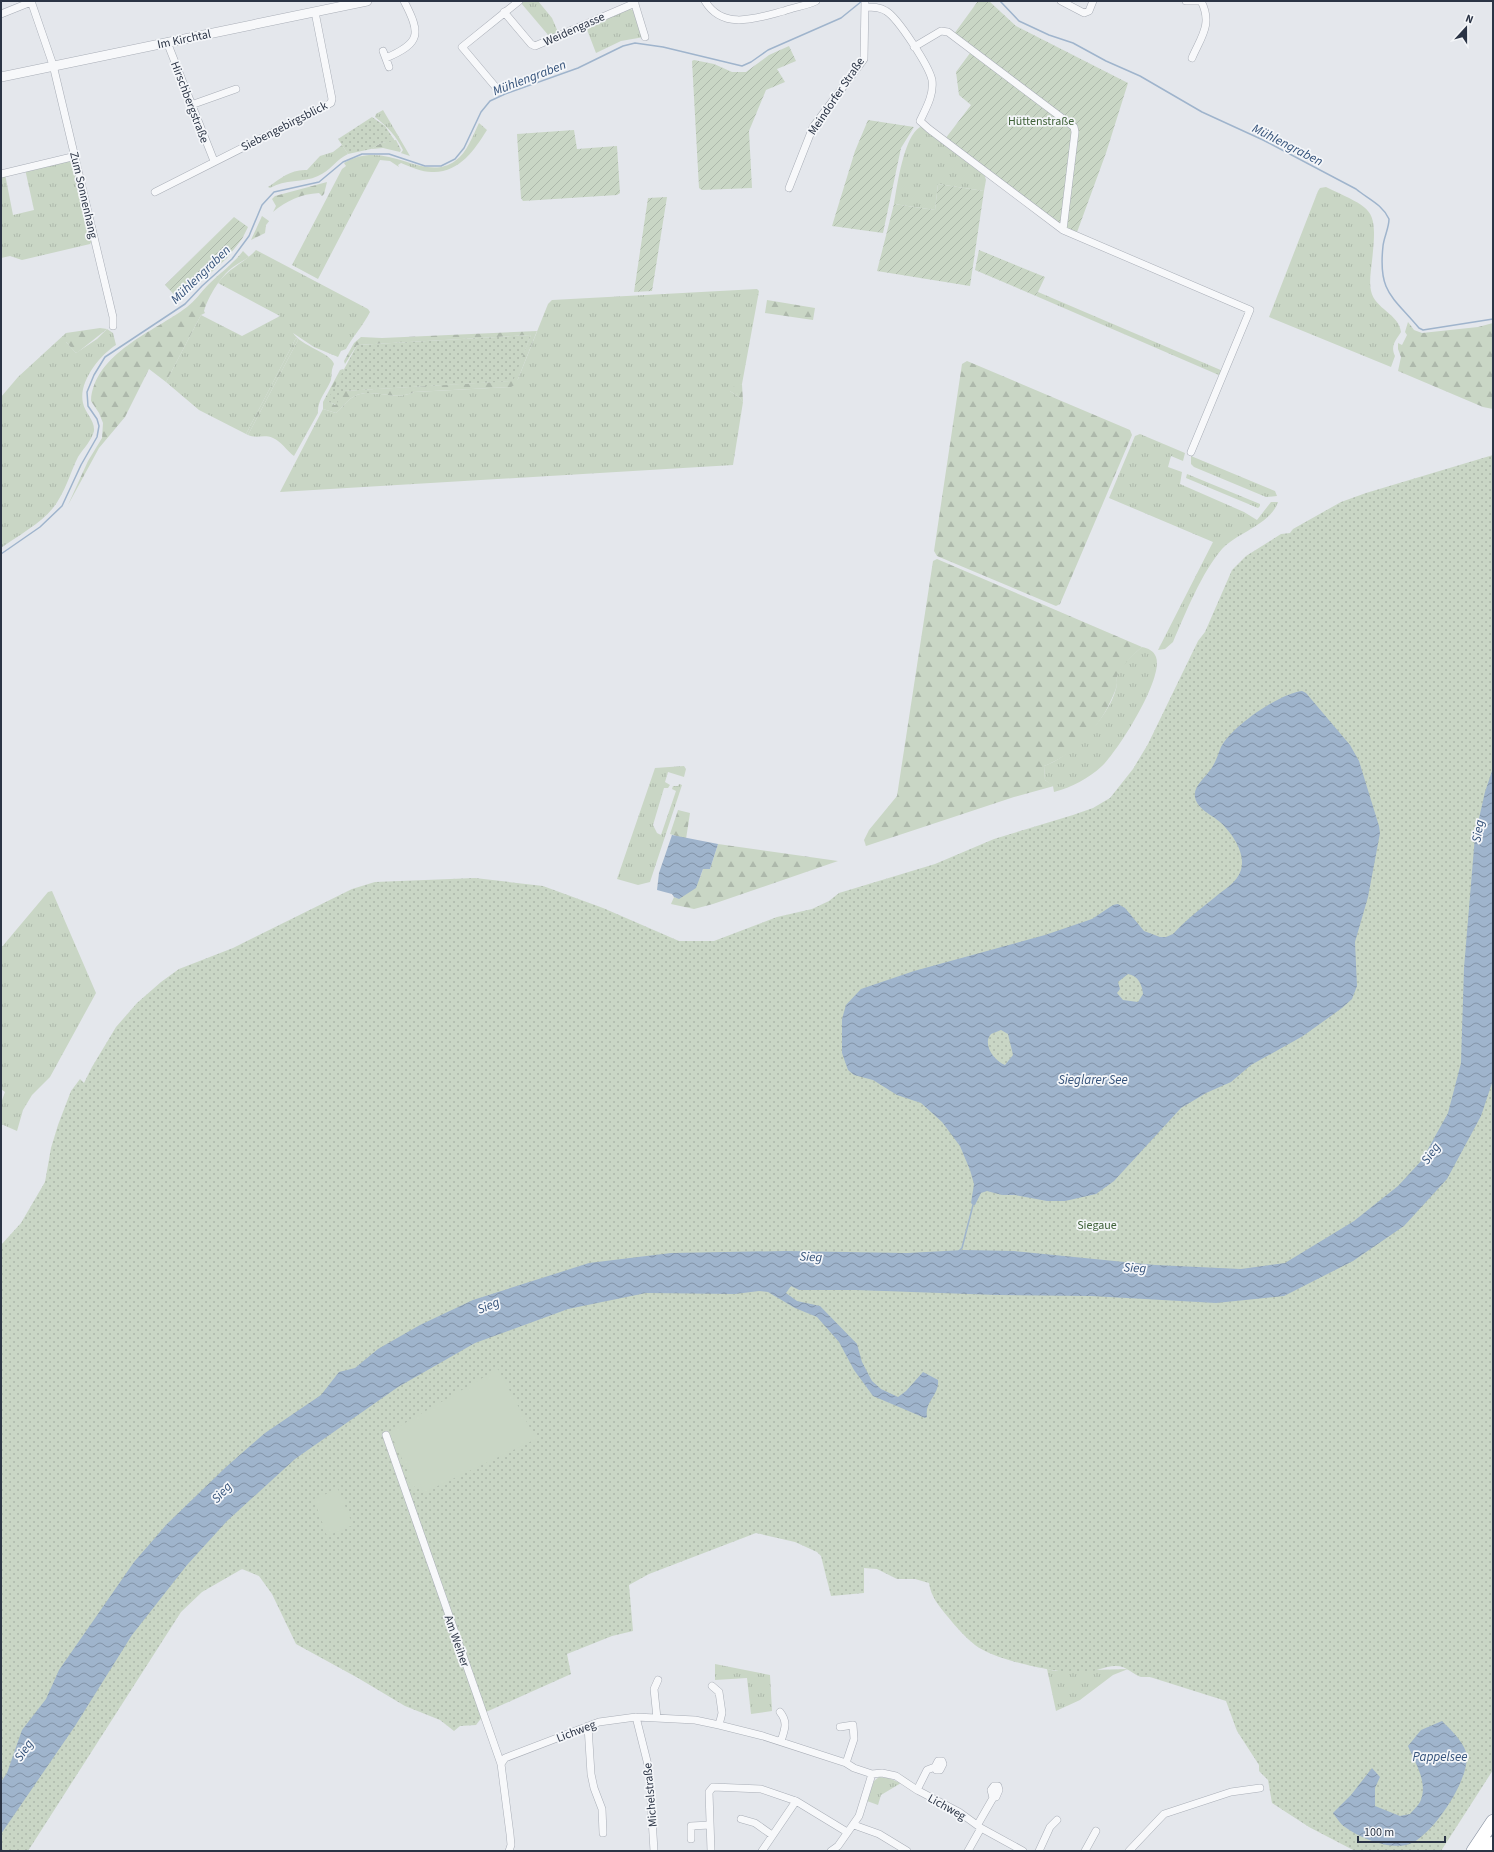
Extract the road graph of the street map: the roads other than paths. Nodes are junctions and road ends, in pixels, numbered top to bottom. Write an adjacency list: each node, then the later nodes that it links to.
1 (367, 1): 13 (street, Im Kirchtal)
2 (404, 1): 21 (street)
3 (519, 1): 14 (street)
4 (705, 1): 5 (street)
5 (816, 1)
6 (1062, 1): 7 (street)
7 (1093, 1)
8 (1186, 1): 9 (street)
9 (1200, 1): 19 (street)
10 (31, 2): 15 (street); 20 (street, Zum Sonnenhang)
11 (634, 2): 14 (street, Weidengasse); 16 (street, Weidengasse)
12 (865, 3): 18 (street); 29 (street, Meindorfer Straße)
13 (314, 12): 17 (street, Im Kirchtal); 27 (street, Siebengebirgsblick)
14 (504, 12): 24 (street)
15 (1, 14)
16 (645, 38)
17 (167, 42): 20 (street, Im Kirchtal); 25 (street, Hirschbergstraße)
18 (914, 47): 31 (street); 31 (street)
19 (1192, 58)
20 (53, 65): 22 (street, Im Kirchtal); 26 (street, Zum Sonnenhang)
21 (389, 67)
22 (1, 77)
23 (236, 89): 25 (street)
24 (499, 91)
25 (191, 105): 27 (street, Hirschbergstraße)
26 (76, 156): 28 (street); 32 (street, Zum Sonnenhang)
27 (214, 161): 30 (street, Siebengebirgsblick)
28 (1, 174)
29 (789, 188)
30 (155, 192)
31 (1064, 230): 33 (street)
32 (113, 326)
33 (1191, 452)
34 (386, 1435): 45 (street, Am Weiher)
35 (658, 1680): 39 (street)
36 (712, 1686): 40 (street)
37 (780, 1712): 43 (street)
38 (636, 1717): 39 (street, Lichweg); 41 (street, Lichweg); 65 (street, Michelstraße)
39 (658, 1718): 40 (street, Lichweg)
40 (719, 1725): 43 (street, Lichweg)
41 (588, 1726): 45 (street, Lichweg); 60 (street)
42 (840, 1727): 44 (street)
43 (781, 1741): 44 (street, Lichweg)
44 (846, 1763): 47 (street, Lichweg)
45 (501, 1764): 64 (street, Am Weiher)
46 (934, 1767): 49 (street, Lichweg)
47 (872, 1774): 49 (street, Lichweg); 56 (street)
48 (1260, 1788): 74 (street)
49 (917, 1790): 57 (street, Lichweg)
50 (993, 1798): 57 (street, Lichweg)
51 (796, 1801): 55 (street); 59 (street); 61 (street)
52 (741, 1819): 61 (street)
53 (1057, 1820): 72 (street)
54 (1493, 1821): 75 (highway)
55 (710, 1825): 62 (street); 66 (street)
56 (854, 1825): 59 (street); 69 (street)
57 (979, 1826): 70 (street); 71 (street, Lichweg)
58 (1096, 1831): 73 (street)
59 (847, 1832): 68 (street)
60 (603, 1833)
61 (772, 1835): 67 (street)
62 (691, 1839)
63 (1493, 1843): 76 (highway)
64 (509, 1851)
65 (654, 1851)
66 (711, 1851)
67 (762, 1851)
68 (832, 1851)
69 (907, 1851)
70 (968, 1851)
71 (1023, 1851)
72 (1039, 1851)
73 (1085, 1851)
74 (1129, 1851)
75 (1473, 1851)
76 (1488, 1851)

